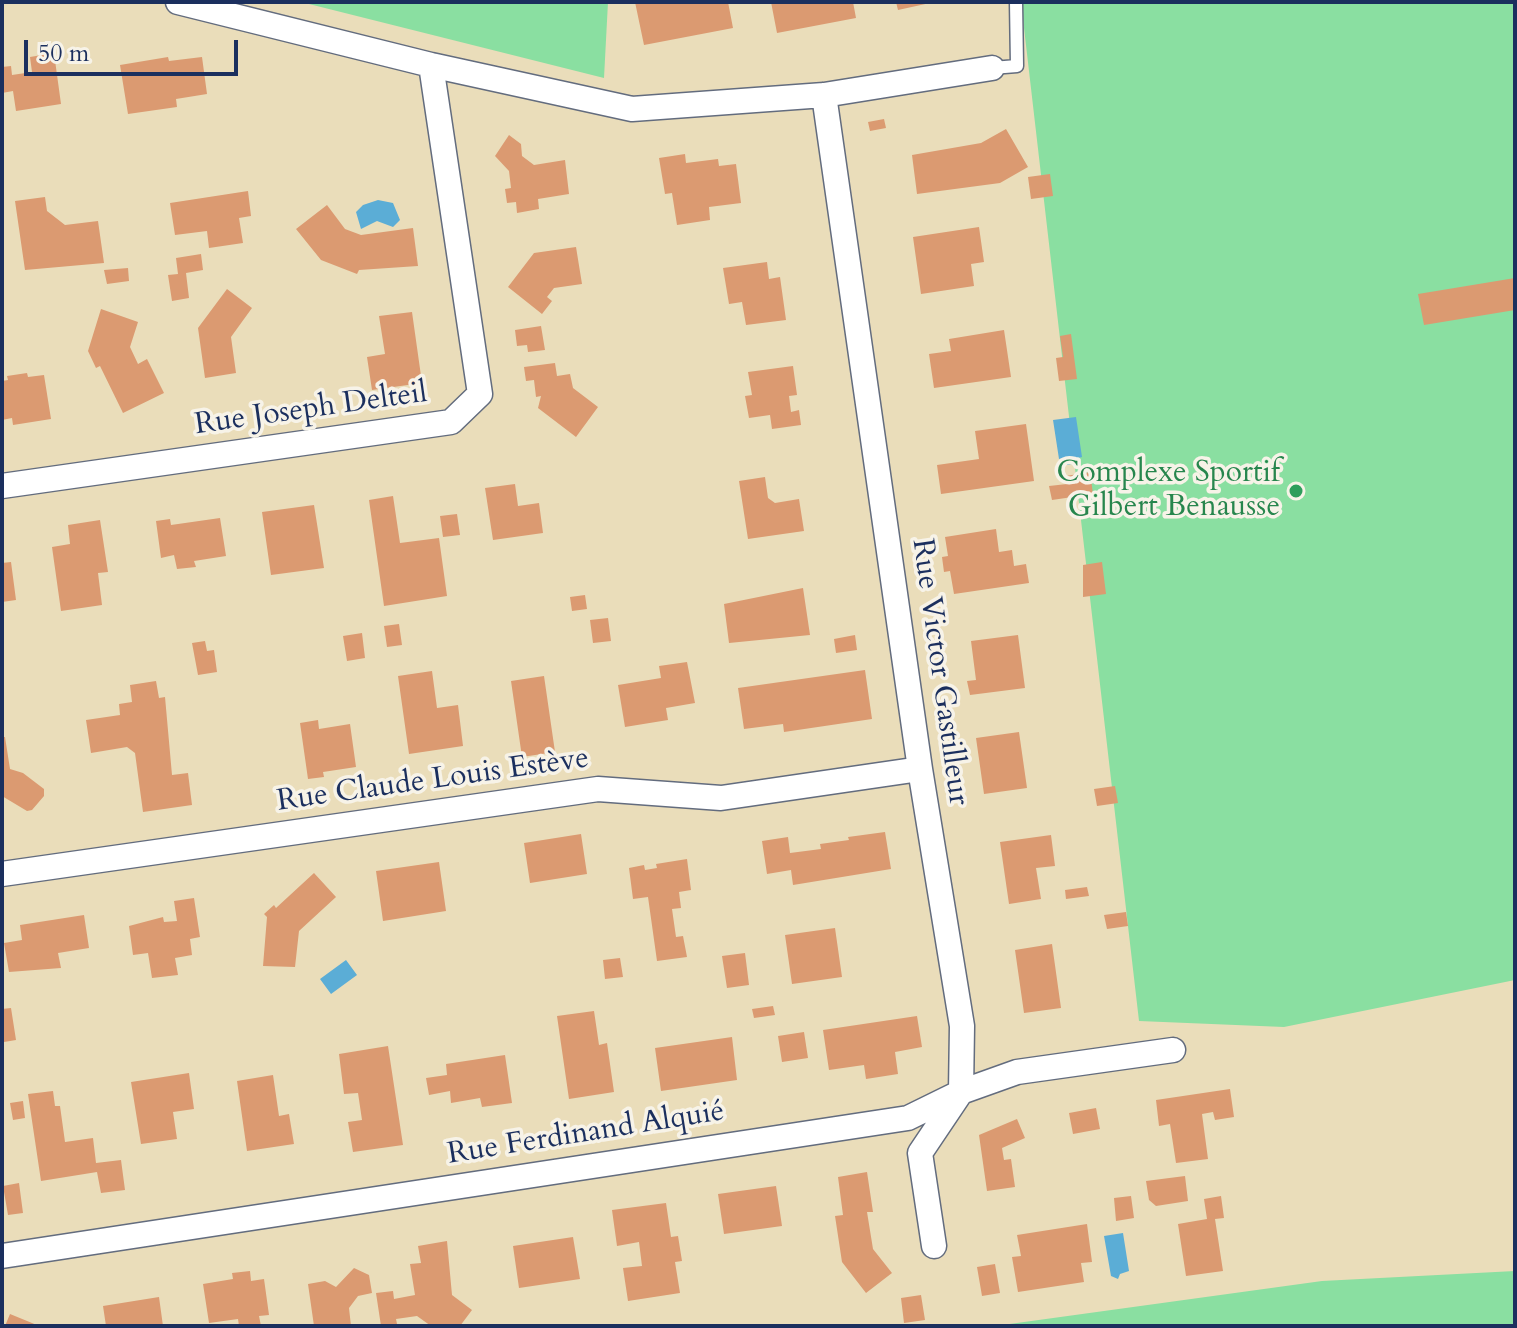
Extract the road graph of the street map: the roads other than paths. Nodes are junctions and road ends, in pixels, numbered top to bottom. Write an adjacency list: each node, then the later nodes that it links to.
1 (178, 2): 3 (street)
2 (1016, 2): 4 (lane)
3 (431, 65): 5 (street); 6 (street, Rue Joseph Delteil)
4 (992, 68): 5 (street)
5 (824, 95): 7 (street, Rue Victor Gastilleur)
6 (2, 486)
7 (920, 769): 8 (street, Rue Claude Louis Estève); 10 (street, Rue Victor Gastilleur)
8 (2, 874)
9 (1173, 1050): 10 (street, Rue Ferdinand Alquié)
10 (961, 1092): 11 (street); 12 (street, Rue Ferdinand Alquié)
11 (934, 1246)
12 (2, 1256)

